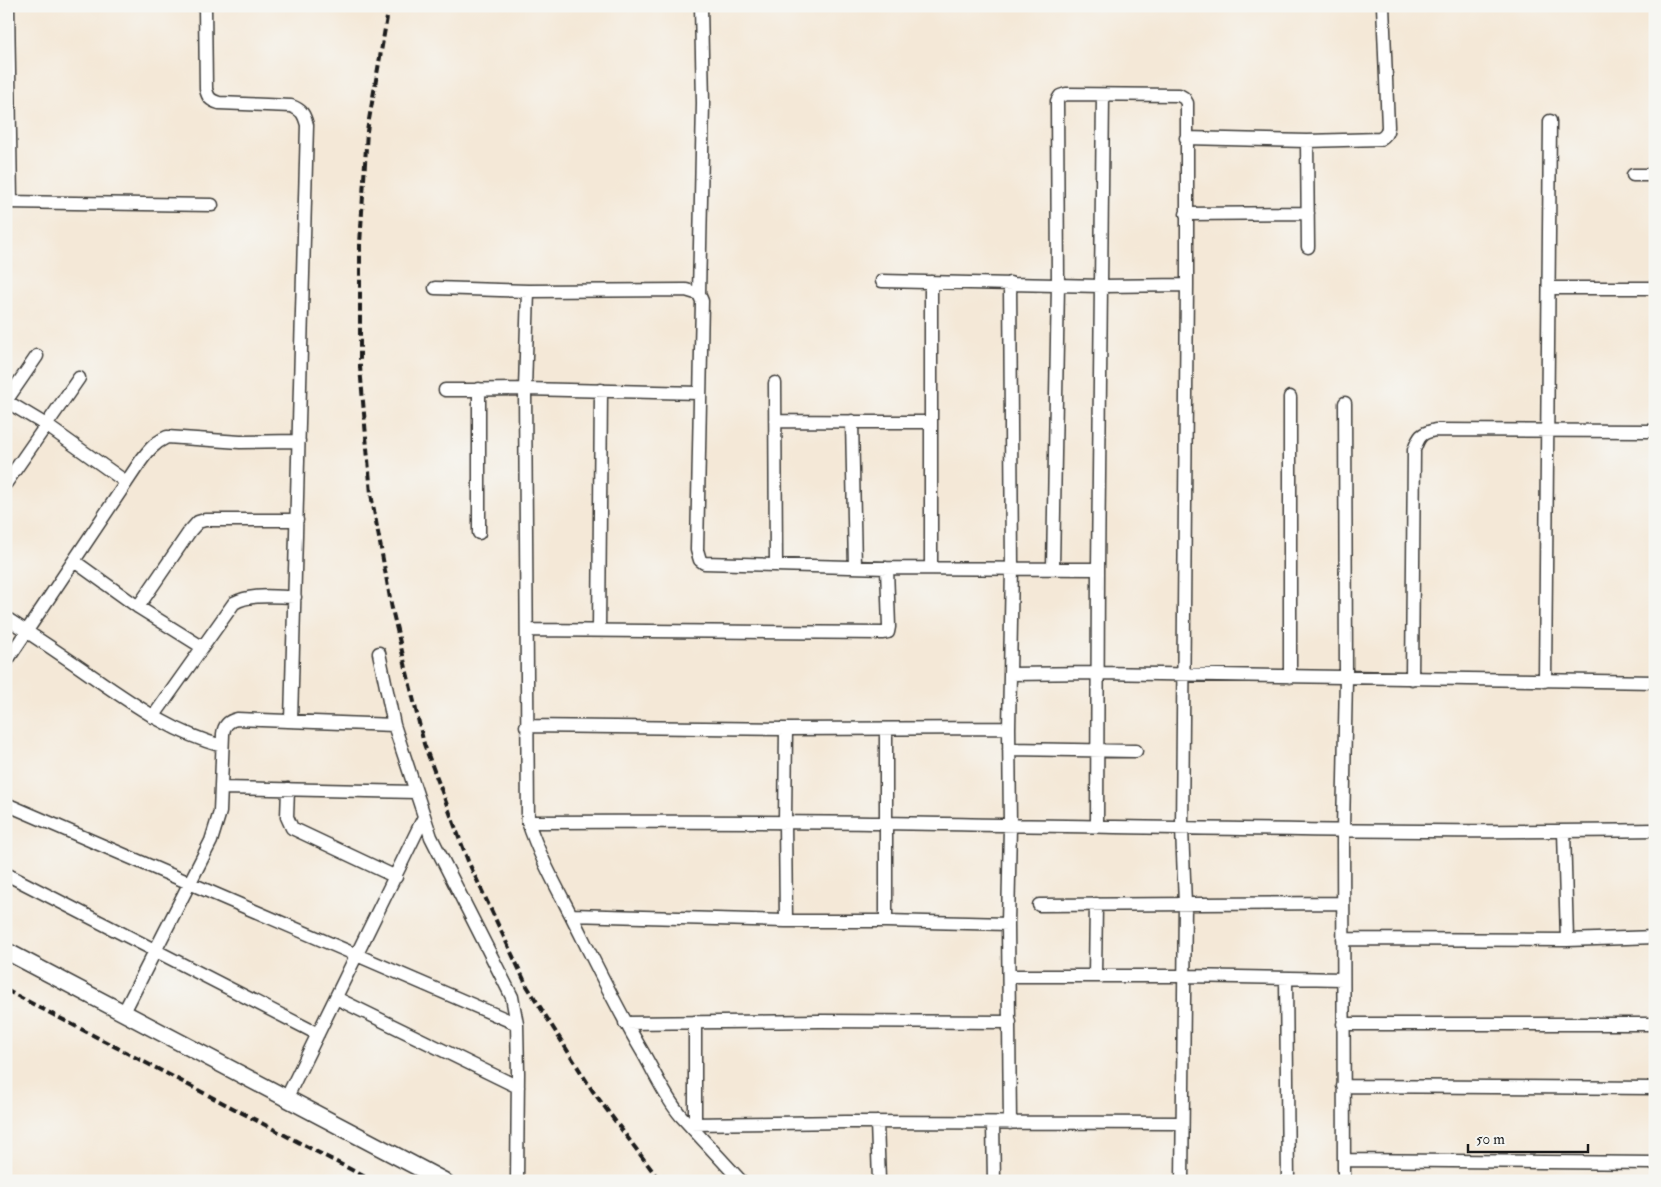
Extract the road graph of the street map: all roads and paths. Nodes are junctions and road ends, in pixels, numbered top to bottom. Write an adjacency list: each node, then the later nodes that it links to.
1 (8, 6): 11 (street)
2 (205, 6): 43 (street)
3 (701, 6): 26 (street)
4 (1383, 6): 8 (street)
5 (1103, 95): 7 (street); 19 (street); 21 (street)
6 (1550, 121): 23 (street)
7 (1186, 138): 8 (street); 14 (street)
8 (1307, 141): 13 (street)
9 (1655, 175): 10 (street)
10 (1633, 176)
11 (9, 202): 12 (street)
12 (212, 205)
13 (1308, 213): 14 (street); 15 (street)
14 (1186, 214): 20 (street)
15 (1308, 247)
16 (882, 281): 17 (street)
17 (931, 282): 18 (street); 39 (street)
18 (1010, 283): 19 (street); 52 (street)
19 (1058, 284): 21 (street); 54 (street)
20 (1187, 285): 21 (street); 67 (street)
21 (1101, 286): 55 (street)
22 (435, 288): 25 (street)
23 (1549, 288): 24 (street); 41 (street)
24 (1655, 288)
25 (528, 291): 26 (street); 30 (street)
26 (699, 294): 34 (street)
27 (38, 356): 40 (street)
28 (79, 378): 40 (street)
29 (775, 383): 37 (street)
30 (526, 388): 31 (street); 33 (street); 59 (street)
31 (479, 389): 32 (street); 47 (street)
32 (445, 390)
33 (601, 390): 34 (street); 60 (street)
34 (699, 393): 49 (street)
35 (1290, 397): 68 (street)
36 (1345, 403): 69 (street)
37 (776, 421): 38 (street); 49 (street)
38 (852, 421): 39 (street); 50 (street)
39 (931, 422): 51 (street)
40 (46, 425): 44 (street); 45 (street)
41 (1548, 430): 42 (street); 70 (street); 71 (street)
42 (1655, 431)
43 (299, 441): 44 (street); 46 (street)
44 (126, 482): 48 (street)
45 (6, 483)
46 (297, 520): 56 (street); 57 (street)
47 (479, 533)
48 (74, 561): 57 (street); 61 (street)
49 (776, 564): 50 (street)
50 (854, 567): 53 (street)
51 (931, 567): 52 (street); 53 (street)
52 (1012, 567): 54 (street); 66 (street)
53 (887, 568): 60 (street)
54 (1053, 568): 55 (street)
55 (1098, 569): 65 (street)
56 (295, 597): 62 (street); 74 (street)
57 (138, 607): 62 (street)
58 (6, 618): 61 (street)
59 (527, 630): 60 (street); 76 (street)
60 (599, 630)
61 (27, 632): 64 (street); 73 (street)
62 (202, 647): 73 (street)
63 (379, 653): 75 (street)
64 (6, 662)
65 (1098, 673): 66 (street); 67 (street); 82 (street)
66 (1010, 674): 77 (street)
67 (1184, 675): 68 (street); 94 (street)
68 (1290, 677): 69 (street)
69 (1346, 678): 70 (street); 95 (street)
70 (1412, 679): 71 (street)
71 (1545, 681): 72 (street)
72 (1655, 682)
73 (153, 717): 80 (street)
74 (291, 721): 75 (street); 80 (street)
75 (394, 725): 86 (street)
76 (526, 726): 78 (street); 89 (street)
77 (1009, 728): 79 (street); 81 (street)
78 (786, 729): 79 (street); 90 (street)
79 (886, 729): 91 (street)
80 (222, 746): 84 (street)
81 (1010, 749): 82 (street); 92 (street)
82 (1097, 750): 83 (street); 93 (street)
83 (1136, 751)
84 (221, 788): 85 (street); 100 (street)
85 (288, 789): 86 (street); 99 (street)
86 (416, 792): 88 (street)
87 (6, 804): 100 (street)
88 (424, 817): 99 (street); 125 (street)
89 (528, 822): 90 (street); 105 (street)
90 (785, 822): 91 (street); 106 (street)
91 (886, 823): 92 (street); 107 (street)
92 (1010, 826): 93 (street); 108 (street)
93 (1098, 827): 94 (street)
94 (1182, 829): 95 (street); 103 (street)
95 (1344, 830): 97 (street); 104 (street)
96 (1655, 830): 97 (street)
97 (1564, 831): 111 (street)
98 (6, 874): 112 (street)
99 (396, 877): 114 (street)
100 (190, 882): 112 (street); 114 (street)
101 (1039, 904): 102 (street)
102 (1096, 904): 103 (street); 116 (street)
103 (1185, 904): 104 (street); 117 (street)
104 (1344, 904): 110 (street)
105 (570, 915): 106 (street); 124 (street)
106 (786, 921): 107 (street)
107 (886, 921): 108 (street)
108 (1008, 924): 115 (street)
109 (1655, 937): 111 (street)
110 (1344, 939): 111 (street); 119 (street)
111 (1567, 940)
112 (155, 950): 121 (street); 128 (street)
113 (6, 951): 121 (street)
114 (358, 954): 120 (street); 125 (street)
115 (1009, 976): 116 (street); 123 (street)
116 (1095, 976): 117 (street)
117 (1184, 976): 118 (street); 136 (street)
118 (1286, 978): 119 (street); 146 (street)
119 (1344, 979): 126 (street)
120 (336, 998): 128 (street); 130 (street)
121 (124, 1012): 132 (street)
122 (695, 1022): 123 (street); 124 (street); 137 (street)
123 (1010, 1022): 135 (street)
124 (626, 1023): 137 (street)
125 (517, 1024): 130 (street)
126 (1344, 1024): 127 (street); 129 (street)
127 (1655, 1024)
128 (318, 1034): 132 (street)
129 (1344, 1086): 131 (street); 138 (street)
130 (518, 1087): 141 (street)
131 (1655, 1088)
132 (287, 1097): 140 (street)
133 (877, 1122): 134 (street); 137 (street); 143 (street)
134 (994, 1123): 135 (street); 144 (street)
135 (1010, 1123): 136 (street)
136 (1182, 1123): 145 (street)
137 (692, 1124): 142 (street)
138 (1344, 1160): 139 (street); 147 (street)
139 (1655, 1163)
140 (444, 1181)
141 (517, 1181)
142 (741, 1181)
143 (879, 1181)
144 (994, 1181)
145 (1182, 1181)
146 (1288, 1181)
147 (1344, 1181)

